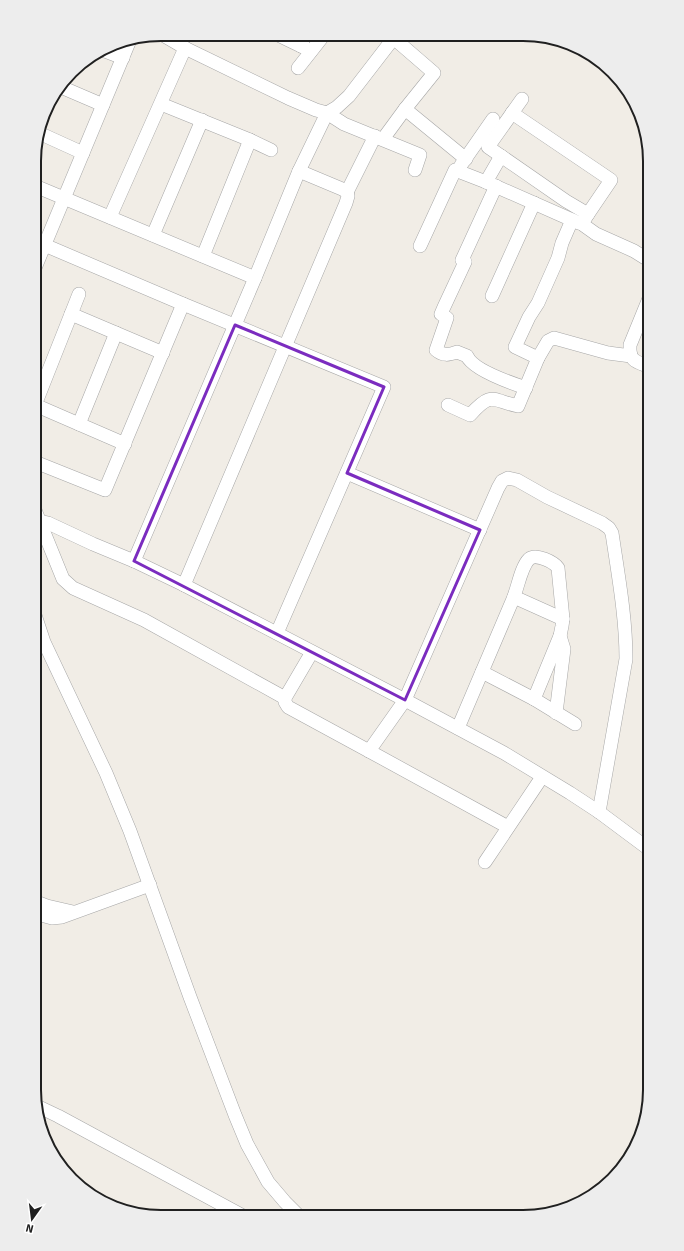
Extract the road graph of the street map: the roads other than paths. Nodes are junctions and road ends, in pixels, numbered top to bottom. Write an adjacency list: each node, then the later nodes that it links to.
1 (174, 41): 6 (street)
2 (390, 41): 15 (street)
3 (398, 41): 14 (street)
4 (306, 44): 9 (street)
5 (128, 46): 8 (street)
6 (186, 48): 12 (street); 15 (street)
7 (109, 53): 8 (street)
8 (123, 58): 13 (street)
9 (298, 68)
10 (66, 89): 13 (street)
11 (522, 99): 16 (street)
12 (161, 104): 18 (street); 32 (street)
13 (103, 106): 23 (street)
14 (405, 109): 17 (street); 20 (street)
15 (327, 113): 20 (street); 26 (street)
16 (512, 113): 24 (street); 33 (street)
17 (493, 119)
18 (202, 120): 21 (street); 34 (street)
19 (44, 135): 23 (street)
20 (379, 137): 25 (street); 29 (street)
21 (250, 140): 22 (street); 38 (street)
22 (271, 150)
23 (83, 153): 30 (street)
24 (501, 156): 27 (street); 33 (street)
25 (415, 170)
26 (300, 171): 29 (street); 40 (street)
27 (491, 184): 31 (street); 37 (street); 53 (street)
28 (41, 188): 30 (street)
29 (347, 192): 48 (street)
30 (64, 198): 32 (street); 35 (street)
31 (534, 203): 33 (street); 42 (street)
32 (110, 217): 34 (street)
33 (581, 219): 39 (street); 51 (street)
34 (152, 235): 38 (street)
35 (41, 241)
36 (41, 243): 43 (street)
37 (420, 246)
38 (203, 256): 40 (street)
39 (643, 257)
40 (255, 278): 46 (street)
41 (79, 294): 45 (street)
42 (492, 296)
43 (183, 304): 46 (street); 49 (street)
44 (643, 313): 50 (street)
45 (71, 314): 47 (street); 54 (street)
46 (235, 325): 48 (street); 64 (street)
47 (116, 333): 49 (street); 57 (street)
48 (286, 346): 60 (street); 65 (street)
49 (163, 352): 58 (street)
50 (631, 356): 51 (street); 52 (street)
51 (538, 358): 53 (street)
52 (643, 365)
53 (526, 388): 55 (street)
54 (41, 390)
55 (448, 405)
56 (41, 408): 57 (street)
57 (79, 424): 58 (street)
58 (125, 444): 59 (street)
59 (41, 464)
60 (347, 473): 63 (street); 68 (street)
61 (41, 520): 64 (street)
62 (41, 529): 73 (street)
63 (480, 530): 75 (street); 81 (street)
64 (134, 561): 65 (street)
65 (184, 585): 68 (street)
66 (514, 597): 67 (street); 67 (street); 72 (street)
67 (563, 619): 70 (street)
68 (277, 633): 71 (street)
69 (41, 634): 85 (street)
70 (560, 636): 74 (street); 76 (street)
71 (312, 652): 73 (street); 75 (street)
72 (482, 672): 74 (street); 78 (street)
73 (284, 698): 79 (street)
74 (534, 699): 76 (street)
75 (405, 700): 78 (street); 79 (street)
76 (556, 713): 77 (street)
77 (575, 724)
78 (458, 728): 80 (street)
79 (369, 751): 82 (street)
80 (542, 777): 81 (street); 82 (street)
81 (599, 812): 83 (street)
82 (508, 827): 84 (street)
83 (643, 845)
84 (485, 862)
85 (150, 885): 87 (street); 91 (street)
86 (41, 904): 87 (street)
87 (75, 912): 88 (street)
88 (41, 915)
89 (42, 1109): 90 (street)
90 (232, 1210)
91 (293, 1210)

